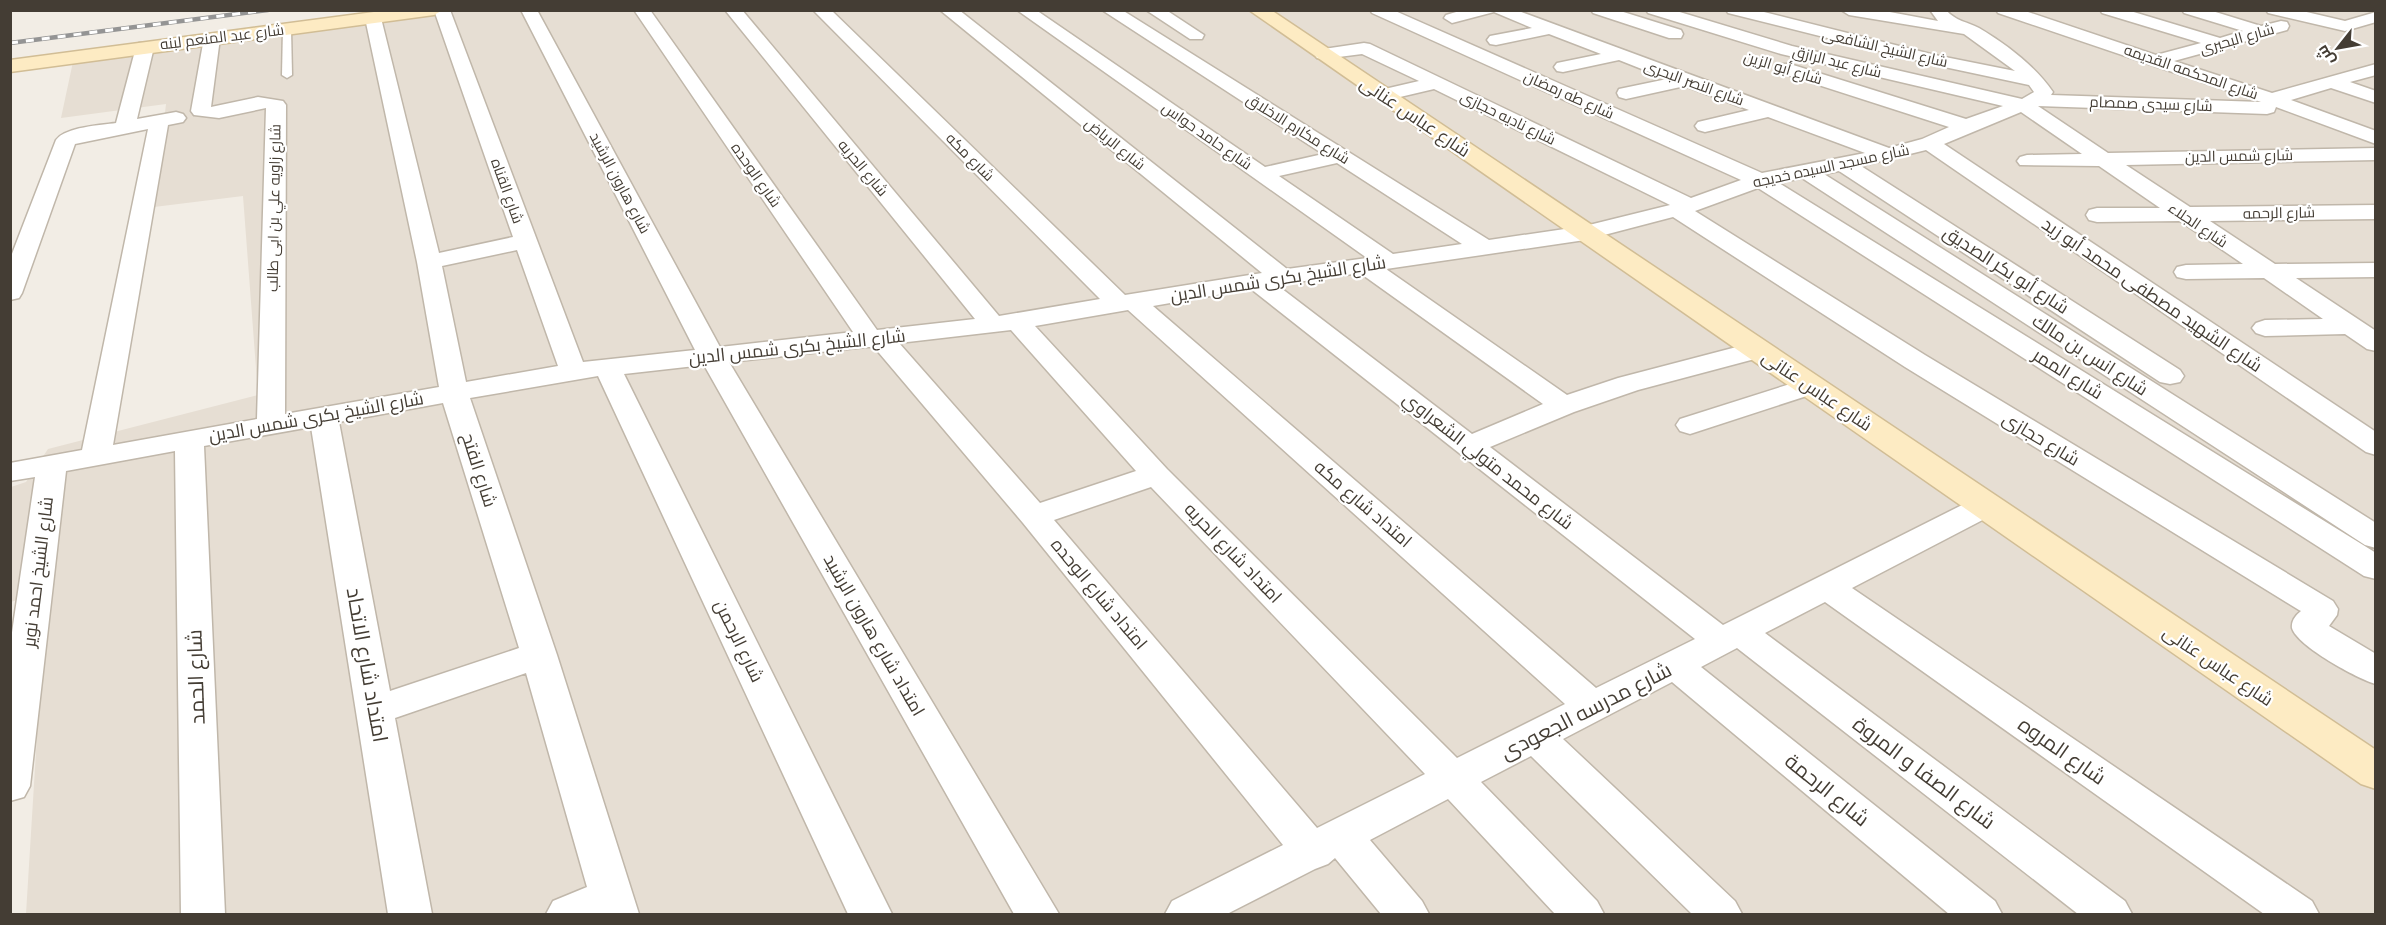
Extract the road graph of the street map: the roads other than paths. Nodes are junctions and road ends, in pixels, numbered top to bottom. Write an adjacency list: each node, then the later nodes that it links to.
1 (434, 10): 25 (street, شارع عبد المنعم لبنه)
2 (442, 10): 80 (street, شارع القناه)
3 (529, 10): 96 (street, شارع هارون الرشيد)
4 (642, 10): 93 (street, شارع الوحده)
5 (733, 10): 91 (street, شارع الحريه)
6 (821, 10): 89 (street, شارع مكه)
7 (948, 10): 87 (street, شارع الرياض)
8 (1025, 10): 73 (street, شارع حامد حواس)
9 (1110, 10): 68 (street, شارع مكارم الاخلاق)
10 (1154, 10): 34 (street)
11 (1258, 10): 41 (street, شارع عباس عنانى)
12 (1378, 10): 74 (street, شارع طه رمضان)
13 (1487, 10): 26 (street)
14 (1500, 10): 31 (street, شارع النصر البحرى)
15 (1599, 10): 40 (street, شارع أبو الزين)
16 (1654, 10): 54 (street, شارع عبد الرازق)
17 (1734, 10): 54 (street, شارع الشيخ الشافعى)
18 (1849, 10): 32 (street)
19 (1938, 10): 32 (street)
20 (2004, 10): 28 (street, شارع المحكمه القديمه)
21 (2108, 10): 38 (street)
22 (2203, 12): 33 (street)
23 (2078, 15): 28 (street)
24 (2376, 17): 29 (street)
25 (373, 18): 30 (street, شارع عبد المنعم لبنه); 82 (street, شارع الفتح)
26 (1452, 18)
27 (2277, 18): 29 (street); 33 (street, شارع البحيرى)
28 (2048, 24): 43 (street, شارع المحكمه القديمه)
29 (2345, 26): 36 (street)
30 (287, 29): 35 (street, شارع عبد المنعم لبنه); 48 (lane)
31 (1550, 29): 37 (street); 42 (street, شارع النصر البحرى)
32 (1972, 32): 54 (street)
33 (2263, 32): 38 (street, شارع البحيرى)
34 (1196, 35)
35 (212, 38): 39 (street, شارع عبد المنعم لبنه); 59 (street)
36 (2367, 38)
37 (1496, 40)
38 (2222, 44): 43 (street, شارع البحيرى)
39 (145, 47): 45 (street, شارع عبد المنعم لبنه); 63 (street)
40 (1722, 49)
41 (1323, 54): 50 (street, شارع ناديه حجازى); 53 (street, شارع عباس عنانى)
42 (1619, 55): 46 (street); 49 (street, شارع النصر البحرى)
43 (2158, 60): 56 (street, شارع المحكمه القديمه)
44 (1767, 63): 62 (street, شارع أبو الزين)
45 (10, 66)
46 (1563, 67)
47 (2376, 69): 51 (street)
48 (287, 75)
49 (1686, 80): 52 (street); 58 (street, شارع النصر البحرى)
50 (1436, 82): 53 (street); 75 (street, شارع ناديه حجازى)
51 (2331, 82): 55 (street); 56 (street)
52 (1626, 93)
53 (1383, 95): 79 (street, شارع عباس عنانى)
54 (2033, 95): 57 (street, شارع سيدى صمصام); 62 (street, شارع مسجد السيده خديجه); 69 (street, شارع الجلاء)
55 (2376, 97)
56 (2273, 99): 57 (street, شارع المحكمه القديمه)
57 (2300, 109): 64 (street, شارع المحكمه القديمه)
58 (1769, 111): 61 (street); 67 (street, شارع النصر البحرى)
59 (206, 113): 60 (street); 104 (street, شارع زاويه علي بن ابى طالب)
60 (159, 121): 63 (street); 109 (street)
61 (1705, 126)
62 (1967, 126): 65 (street, شارع مسجد السيده خديجه)
63 (125, 127): 88 (street)
64 (2376, 138)
65 (1929, 143): 67 (street, شارع مسجد السيده خديجه); 108 (street, شارع الشهيد مصطفى محمد أبو زيد)
66 (2376, 154): 69 (street, شارع شمس الدين)
67 (1888, 155): 71 (street, شارع مسجد السيده خديجه)
68 (1341, 156): 73 (street); 81 (street, شارع مكارم الاخلاق)
69 (2102, 158): 70 (street, شارع شمس الدين); 77 (street, شارع الجلاء)
70 (2027, 160)
71 (1843, 164): 72 (street, شارع مسجد السيده خديجه); 99 (street, شارع أبو بكر الصديق)
72 (1805, 171): 74 (street, شارع مسجد السيده خديجه); 99 (street, شارع انس بن مالك)
73 (1262, 174): 83 (street, شارع حامد حواس)
74 (1760, 180): 75 (street, شارع مسجد السيده خديجه); 116 (street, شارع الممر)
75 (1684, 208): 79 (street, شارع مسجد السيده خديجه); 121 (street, شارع حجازى)
76 (2376, 212): 77 (street, شارع الرحمه)
77 (2182, 214): 78 (street, شارع الرحمه); 84 (street, شارع الجلاء)
78 (2097, 215)
79 (1585, 233): 81 (street, شارع الشيخ بكرى شمس الدين); 95 (street, شارع عباس عنانى)
80 (526, 241): 82 (street); 98 (street, شارع القناه)
81 (1485, 248): 83 (street, شارع الشيخ بكرى شمس الدين)
82 (429, 262): 101 (street, شارع الفتح)
83 (1376, 263): 87 (street, شارع الشيخ بكرى شمس الدين); 102 (street, شارع حامد حواس)
84 (2265, 270): 85 (street); 86 (street); 90 (street, شارع الجلاء)
85 (2376, 270)
86 (2186, 272)
87 (1269, 279): 89 (street, شارع الشيخ بكرى شمس الدين); 107 (street, شارع محمد متولي الشعراوي)
88 (10, 293)
89 (1126, 303): 91 (street, شارع الشيخ بكرى شمس الدين); 122 (street, امتداد شارع مكه)
90 (2356, 322): 92 (street); 94 (street, شارع الجلاء)
91 (1005, 323): 93 (street, شارع الشيخ بكرى شمس الدين); 112 (street, امتداد شارع الحريه)
92 (2265, 328)
93 (876, 339): 96 (street, شارع الشيخ بكرى شمس الدين); 114 (street, امتداد شارع الوحده)
94 (2376, 343)
95 (1757, 350): 100 (street, شارع عباس عنانى); 102 (street)
96 (712, 356): 97 (street, شارع الشيخ بكرى شمس الدين); 135 (street, امتداد شارع هارون الرشيد)
97 (607, 367): 98 (street, شارع الشيخ بكرى شمس الدين); 134 (street, شارع الرحمن)
98 (573, 371): 101 (street, شارع الشيخ بكرى شمس الدين)
99 (2131, 382): 115 (street, شارع انس بن مالك)
100 (1809, 386): 105 (street); 113 (street, شارع عباس عنانى)
101 (454, 392): 103 (street, شارع الشيخ بكرى شمس الدين); 119 (street, شارع الفتح)
102 (1564, 406): 107 (street)
103 (323, 415): 104 (street, شارع الشيخ بكرى شمس الدين); 123 (street, امتداد شارع الاتحاد)
104 (271, 425): 106 (street, شارع الشيخ بكرى شمس الدين)
105 (1690, 425)
106 (189, 440): 109 (street, شارع الشيخ بكرى شمس الدين); 131 (street, شارع الحمد)
107 (1468, 446): 118 (street, شارع محمد متولي الشعراوي)
108 (2376, 446)
109 (96, 456): 110 (street, شارع الشيخ بكرى شمس الدين)
110 (52, 465): 111 (street, شارع الشيخ بكرى شمس الدين); 127 (street, شارع الشيخ احمد نوير)
111 (10, 472)
112 (1156, 475): 114 (street); 126 (street, امتداد شارع الحريه)
113 (1985, 506): 117 (street, شارع مدرسه الجعودى); 125 (street, شارع عباس عنانى)
114 (1034, 516): 128 (street, امتداد شارع الوحده)
115 (2376, 538)
116 (2376, 568)
117 (1827, 587): 118 (street, شارع مدرسه الجعودى); 141 (street, شارع المروه)
118 (1730, 637): 120 (street, شارع مدرسه الجعودى); 140 (street, شارع الصفا و المروة)
119 (539, 655): 123 (street); 129 (street, شارع الفتح)
120 (1675, 665): 122 (street, شارع مدرسه الجعودى); 139 (street, شارع الرحمة)
121 (2376, 671)
122 (1593, 707): 124 (street, شارع مدرسه الجعودى)
123 (375, 710): 132 (street, امتداد شارع الاتحاد)
124 (1536, 737): 126 (street, شارع مدرسه الجعودى); 138 (street)
125 (2376, 772)
126 (1454, 779): 128 (street, شارع مدرسه الجعودى); 137 (street, امتداد شارع الحريه)
127 (10, 786)
128 (1328, 844): 130 (street, شارع مدرسه الجعودى); 136 (street, امتداد شارع الوحده)
129 (615, 905): 133 (street)
130 (1203, 911)
131 (203, 915)
132 (410, 915)
133 (568, 915)
134 (870, 915)
135 (1037, 915)
136 (1407, 915)
137 (1582, 915)
138 (1720, 915)
139 (1980, 915)
140 (2110, 915)
141 (2297, 915)

